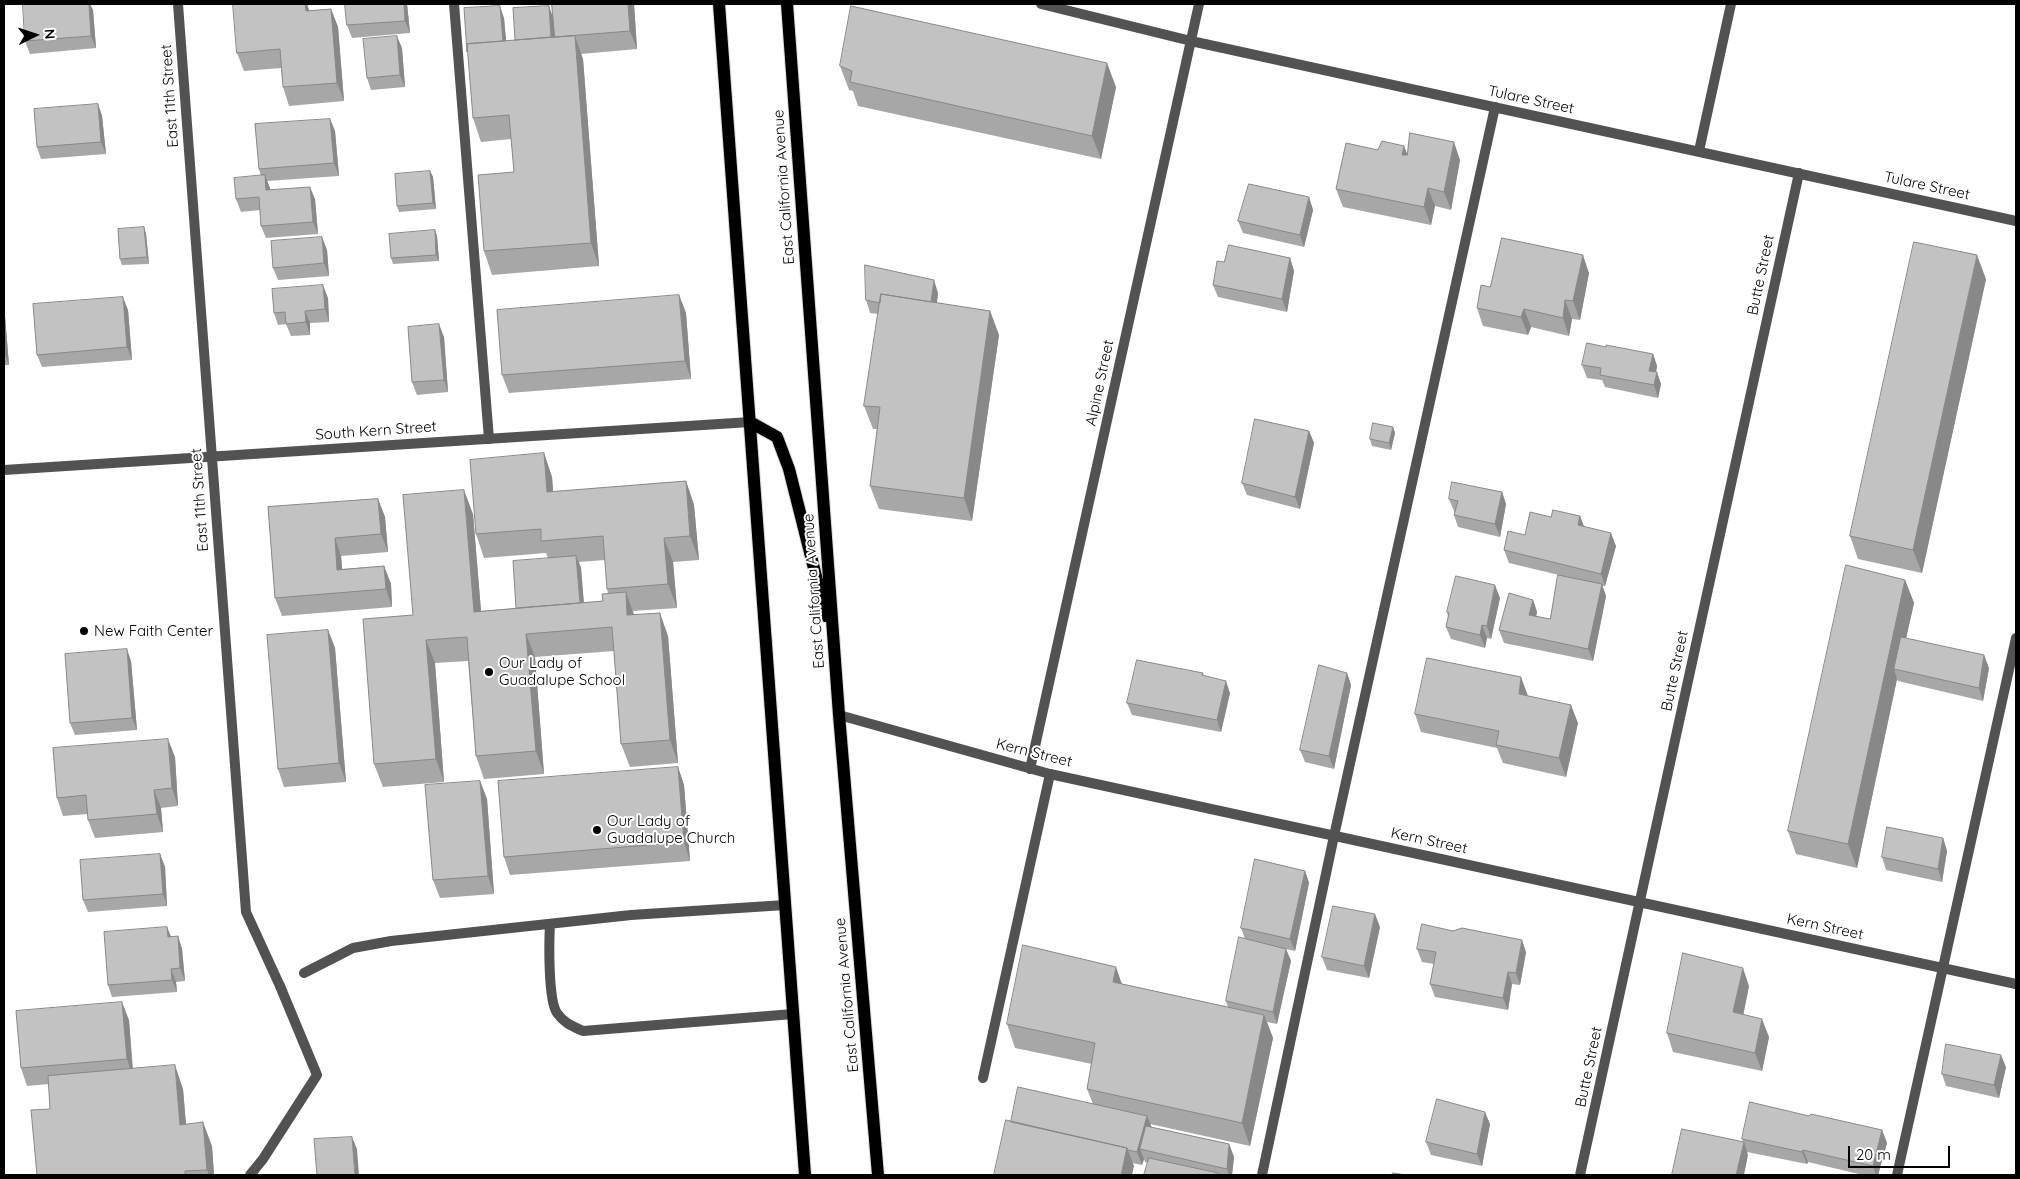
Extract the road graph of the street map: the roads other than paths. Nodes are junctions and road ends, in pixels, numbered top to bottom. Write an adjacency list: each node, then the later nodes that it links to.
1 (178, 4): 15 (street, East 11th Street)
2 (454, 4): 14 (street)
3 (719, 4): 13 (main road)
4 (787, 4): 18 (main road, East California Avenue)
5 (1041, 4): 8 (street, Tulare Street)
6 (1199, 4): 8 (street, Alpine Street)
7 (1731, 4): 10 (street)
8 (1191, 41): 9 (street, Tulare Street); 20 (street, Alpine Street)
9 (1494, 107): 10 (street, Tulare Street); 22 (street)
10 (1699, 151): 11 (street, Tulare Street)
11 (1798, 173): 12 (street, Tulare Street); 23 (street, Butte Street)
12 (2016, 221)
13 (750, 422): 14 (street, South Kern Street); 18 (main road); 24 (main road)
14 (489, 438): 15 (street, South Kern Street)
15 (212, 456): 16 (street, South Kern Street); 31 (street, East 11th Street)
16 (4, 470)
17 (2016, 638): 26 (street)
18 (834, 650): 19 (main road, East California Avenue)
19 (839, 715): 20 (street, Kern Street); 33 (main road, East California Avenue)
20 (1030, 769): 21 (street, Kern Street)
21 (1050, 774): 22 (street, Kern Street); 30 (street)
22 (1334, 836): 23 (street, Kern Street); 34 (street)
23 (1640, 902): 26 (street, Kern Street); 35 (street, Butte Street)
24 (785, 905): 25 (street); 29 (main road)
25 (550, 924): 27 (street); 29 (street)
26 (1943, 968): 28 (street, Kern Street); 36 (street)
27 (304, 973)
28 (2016, 984)
29 (794, 1014): 32 (main road)
30 (984, 1078)
31 (250, 1175)
32 (805, 1175)
33 (878, 1175)
34 (1262, 1175)
35 (1580, 1175)
36 (1897, 1175)

